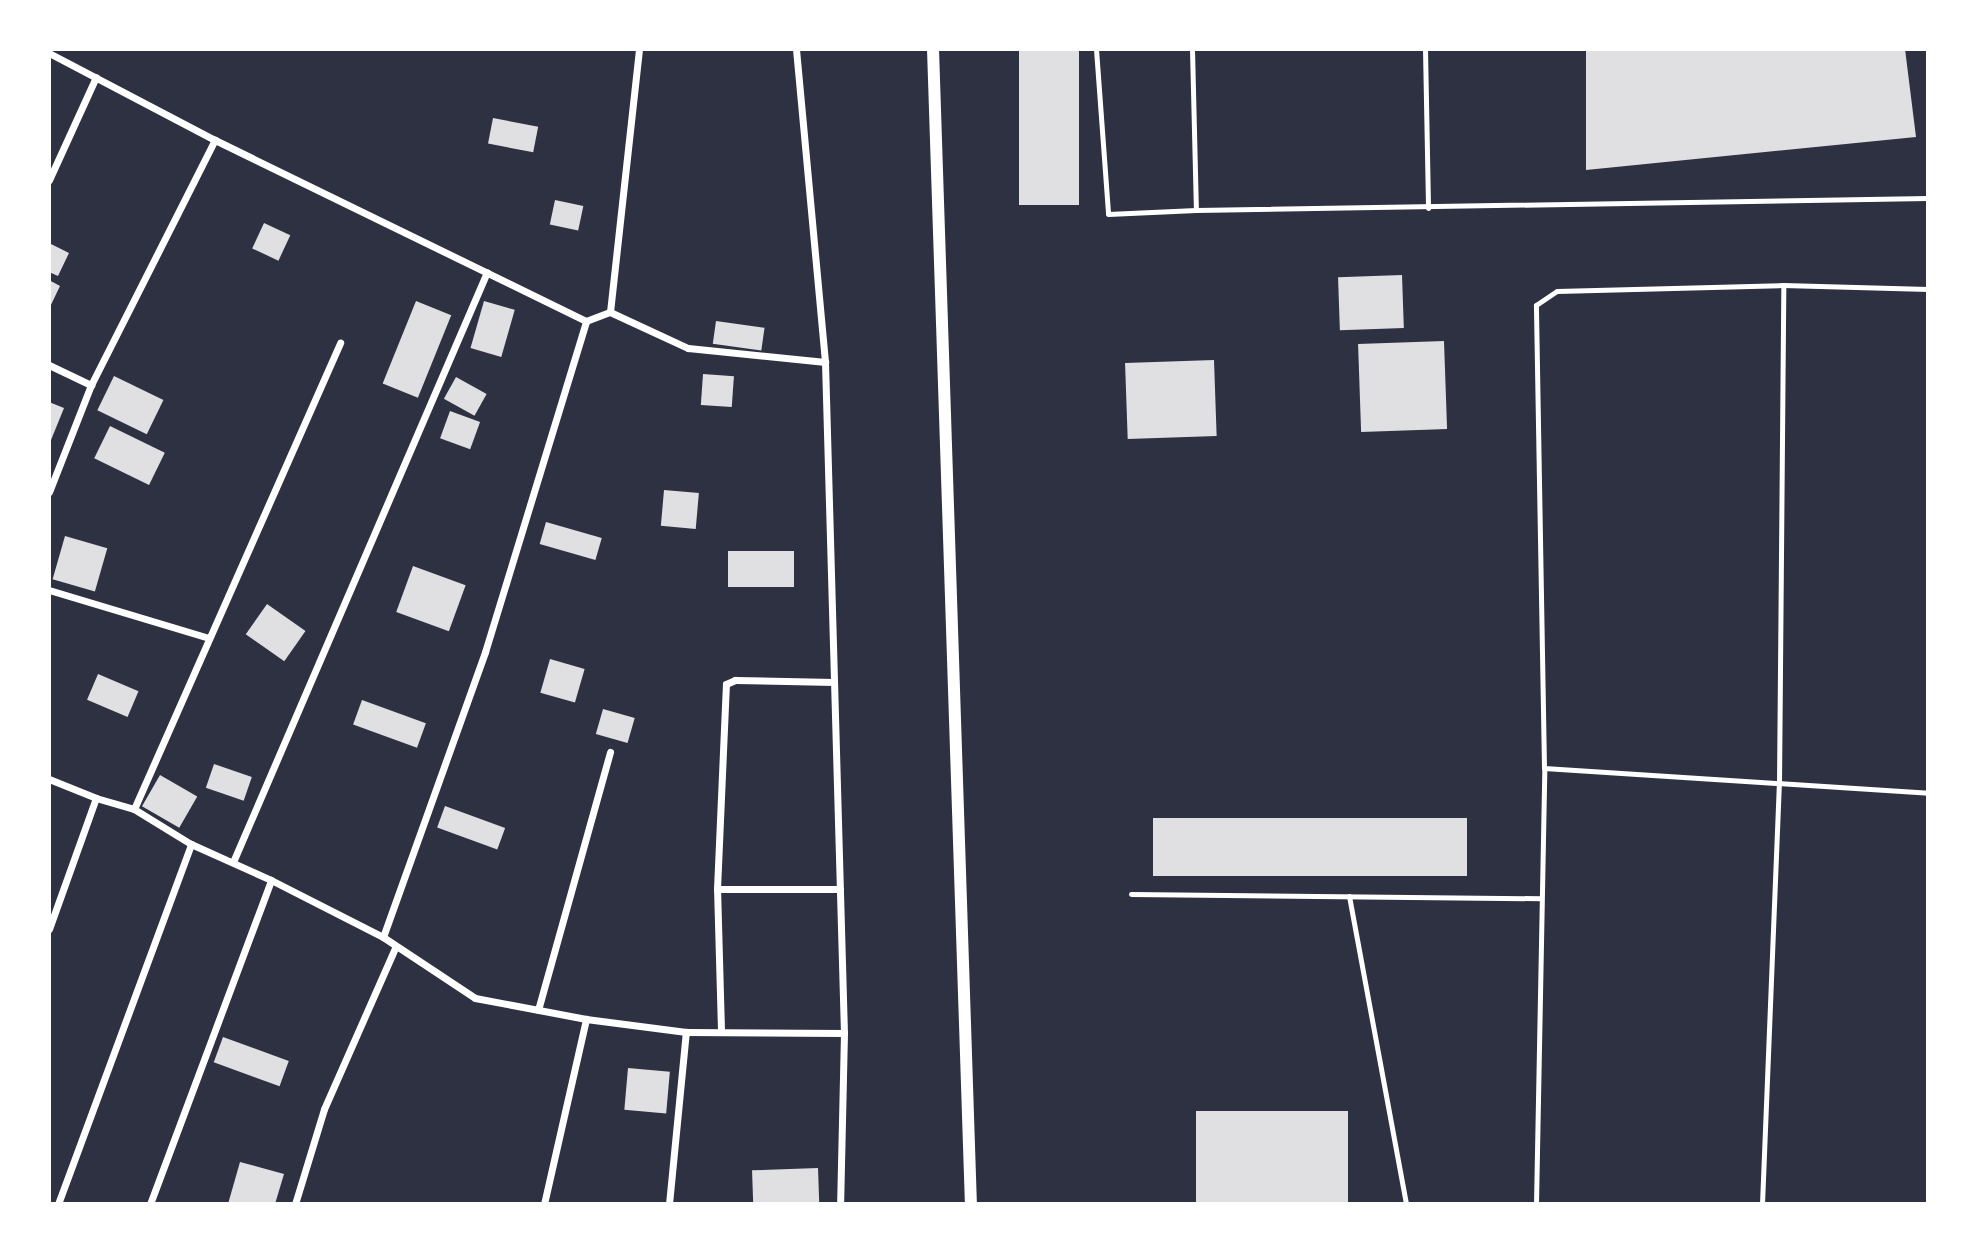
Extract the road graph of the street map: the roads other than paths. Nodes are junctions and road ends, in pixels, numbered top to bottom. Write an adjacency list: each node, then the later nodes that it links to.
1 (639, 49): 17 (street)
2 (796, 49): 20 (street)
3 (933, 49): 57 (street)
4 (1096, 49): 13 (lane)
5 (1192, 49): 13 (lane)
6 (1425, 49): 12 (lane)
7 (49, 53): 8 (street)
8 (96, 77): 9 (street); 10 (street)
9 (215, 140): 14 (street); 22 (street)
10 (49, 180)
11 (1928, 198): 12 (lane)
12 (1428, 208): 13 (lane)
13 (1196, 210)
14 (487, 272): 18 (street); 36 (street)
15 (1783, 285): 16 (lane); 29 (lane); 31 (lane)
16 (1928, 289)
17 (610, 312): 18 (street); 20 (street)
18 (586, 321): 44 (street)
19 (340, 344): 26 (street)
20 (825, 362): 27 (street)
21 (49, 365): 22 (street)
22 (91, 385): 23 (street)
23 (53, 469): 24 (street)
24 (49, 492)
25 (49, 590): 26 (street)
26 (209, 638): 34 (street)
27 (834, 682): 38 (street); 39 (street)
28 (610, 752): 46 (street)
29 (1544, 768): 31 (lane); 42 (lane)
30 (49, 779): 33 (street)
31 (1779, 785): 32 (lane); 60 (lane)
32 (1928, 793)
33 (96, 798): 34 (street); 43 (street)
34 (134, 809): 35 (street)
35 (191, 844): 36 (street); 51 (street)
36 (233, 862): 37 (street)
37 (271, 880): 44 (street); 52 (street)
38 (717, 889): 39 (street); 48 (street)
39 (840, 889): 50 (street)
40 (1131, 894): 41 (lane)
41 (1349, 896): 42 (lane); 58 (lane)
42 (1541, 898): 59 (lane)
43 (49, 929)
44 (383, 937): 45 (street)
45 (395, 948): 46 (street); 53 (street)
46 (538, 1010): 47 (street)
47 (586, 1019): 49 (street); 54 (street)
48 (721, 1030): 49 (street); 50 (street)
49 (686, 1032): 55 (street)
50 (844, 1033): 56 (street)
51 (58, 1204)
52 (150, 1204)
53 (295, 1204)
54 (544, 1204)
55 (669, 1204)
56 (840, 1204)
57 (971, 1204)
58 (1406, 1204)
59 (1536, 1204)
60 (1762, 1204)

